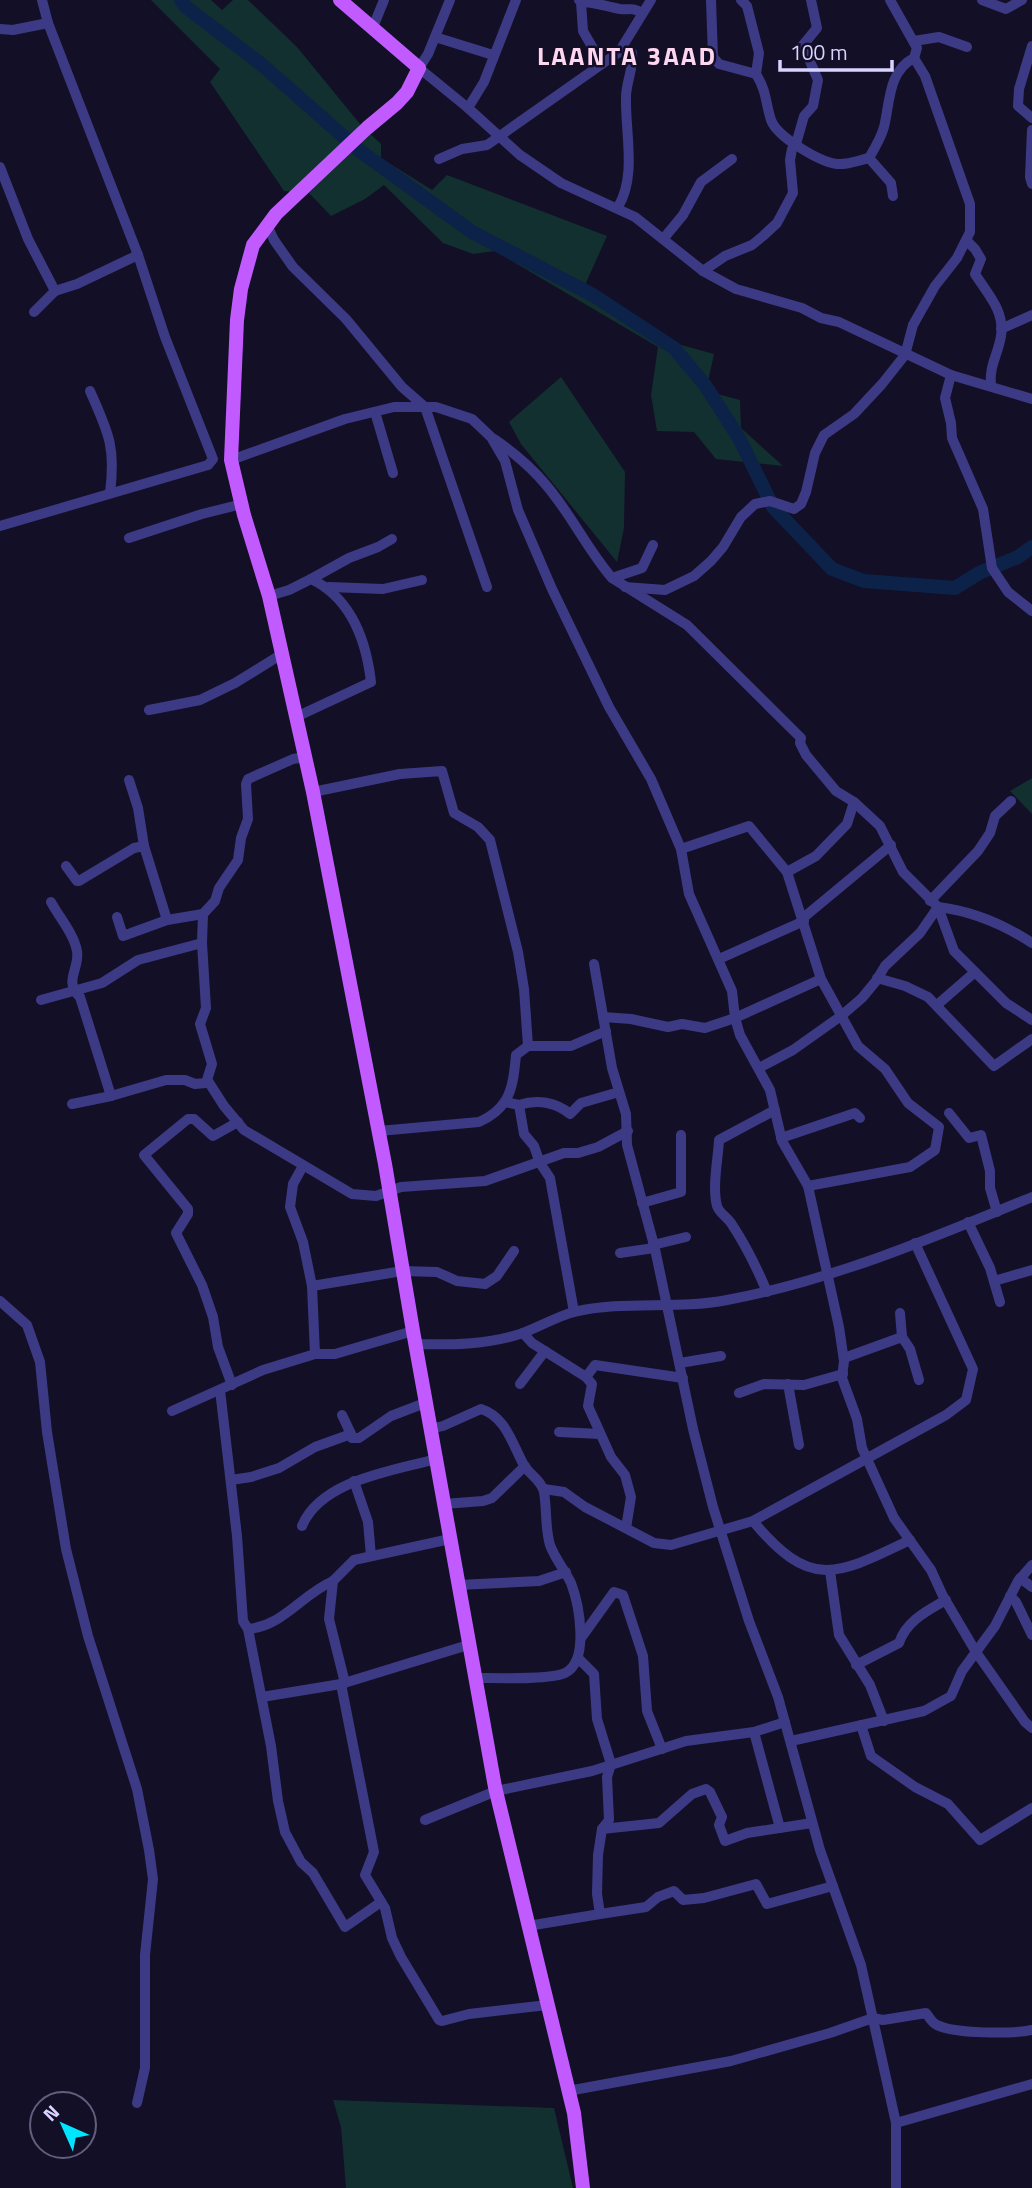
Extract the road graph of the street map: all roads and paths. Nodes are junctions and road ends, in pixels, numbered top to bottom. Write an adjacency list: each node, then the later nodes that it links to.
1 (42, 0): 17 (street)
2 (340, 0): 16 (main road)
3 (373, 0): 16 (street)
4 (384, 0): 16 (street)
5 (450, 0): 19 (street)
6 (516, 0): 24 (street)
7 (651, 0): 15 (street)
8 (710, 0): 28 (street)
9 (741, 0): 28 (street)
10 (811, 0): 33 (street)
11 (890, 0): 20 (street)
12 (982, 0): 13 (street)
13 (1022, 0)
14 (580, 1): 15 (street); 26 (street)
15 (642, 13): 23 (street)
16 (376, 20): 27 (main road)
17 (48, 23): 18 (street); 44 (street)
18 (0, 29)
19 (435, 37): 24 (street); 27 (street)
20 (914, 41): 22 (street); 25 (street)
21 (1032, 46): 30 (street)
22 (967, 47)
23 (619, 52): 26 (street); 40 (street)
24 (493, 55): 29 (street)
25 (914, 58): 34 (street); 43 (street)
26 (603, 64): 32 (street)
27 (419, 68): 29 (street); 41 (main road)
28 (755, 74): 33 (street)
29 (468, 108): 32 (street)
30 (1032, 118)
31 (1032, 131): 38 (street)
32 (499, 137): 35 (street); 40 (street)
33 (796, 144): 34 (street); 45 (street)
34 (869, 158): 39 (street)
35 (439, 159)
36 (732, 159): 42 (street)
37 (0, 167): 46 (street)
38 (1032, 184)
39 (893, 196)
40 (618, 207): 42 (street)
41 (267, 225): 55 (street); 58 (main road)
42 (664, 238): 45 (street)
43 (967, 241): 49 (street); 50 (street)
44 (138, 255): 46 (street); 60 (street)
45 (703, 271): 50 (street)
46 (55, 291): 47 (street)
47 (34, 312)
48 (1032, 315): 49 (street)
49 (1001, 329): 52 (street)
50 (905, 355): 51 (street); 71 (street)
51 (951, 375): 52 (street); 73 (street)
52 (991, 385): 54 (street)
53 (90, 391): 60 (street)
54 (1032, 399)
55 (425, 407): 56 (street); 57 (street); 70 (street)
56 (375, 412): 58 (street); 59 (street)
57 (491, 437): 66 (street); 84 (street)
58 (231, 460): 61 (main road)
59 (393, 473)
60 (110, 493): 62 (street)
61 (242, 504): 63 (street); 72 (main road)
62 (0, 526)
63 (129, 538)
64 (391, 539): 67 (street)
65 (653, 545): 66 (street)
66 (612, 578): 71 (street)
67 (311, 579): 69 (street); 72 (street)
68 (422, 580): 69 (street)
69 (329, 587): 76 (street)
70 (488, 587)
71 (625, 587): 81 (street)
72 (269, 596): 74 (main road)
73 (1032, 611)
74 (282, 654): 75 (street); 76 (main road)
75 (149, 710)
76 (296, 717): 77 (main road)
77 (305, 757): 79 (main road); 89 (street)
78 (129, 780): 83 (street)
79 (313, 792): 109 (street); 121 (main road)
80 (1011, 801): 88 (street)
81 (854, 802): 82 (street); 86 (street)
82 (891, 845): 88 (street); 91 (street)
83 (144, 846): 85 (street); 92 (street)
84 (681, 849): 86 (street); 95 (street)
85 (66, 866)
86 (787, 872): 91 (street)
87 (51, 902): 100 (street)
88 (934, 904): 94 (street); 97 (street); 98 (street)
89 (203, 914): 92 (street); 93 (street)
90 (117, 917): 92 (street)
91 (804, 919): 95 (street); 99 (street)
92 (167, 920)
93 (202, 943): 100 (street); 111 (street)
94 (1032, 943)
95 (719, 959): 105 (street)
96 (594, 964): 104 (street)
97 (975, 972): 102 (street); 106 (street)
98 (877, 978): 102 (street); 103 (street)
99 (821, 979): 103 (street); 105 (street)
100 (74, 991): 101 (street); 113 (street)
101 (41, 1000)
102 (937, 1005): 108 (street)
103 (841, 1016): 110 (street); 120 (street)
104 (603, 1017): 105 (street); 107 (street)
105 (735, 1018): 110 (street)
106 (1032, 1020)
107 (606, 1031): 109 (street); 112 (street)
108 (1032, 1039)
109 (528, 1046): 114 (street)
110 (759, 1068): 117 (street)
111 (208, 1081): 113 (street); 119 (street)
112 (619, 1093): 116 (street); 122 (street)
113 (111, 1096): 115 (street)
114 (505, 1102): 116 (street); 121 (street)
115 (72, 1104)
116 (519, 1105): 125 (street)
117 (775, 1110): 124 (street); 143 (street)
118 (860, 1118): 124 (street)
119 (239, 1122): 126 (street); 163 (street)
120 (939, 1127): 127 (street); 131 (street)
121 (379, 1131): 128 (main road)
122 (628, 1131): 125 (street); 130 (street)
123 (681, 1135): 130 (street)
124 (781, 1138): 127 (street)
125 (540, 1163): 128 (street); 147 (street)
126 (303, 1166): 128 (street); 142 (street)
127 (808, 1186): 140 (street)
128 (389, 1191): 139 (main road)
129 (1032, 1197): 131 (street)
130 (642, 1203): 135 (street)
131 (997, 1212): 132 (street)
132 (968, 1222): 134 (street); 141 (street)
133 (686, 1237): 135 (street)
134 (915, 1243): 140 (street); 175 (street)
135 (654, 1247): 137 (street); 146 (street)
136 (514, 1251): 139 (street)
137 (620, 1252)
138 (1032, 1270): 141 (street)
139 (402, 1271): 142 (street); 151 (main road)
140 (827, 1275): 143 (street); 155 (street)
141 (994, 1282): 145 (street)
142 (312, 1286): 153 (street)
143 (767, 1292): 146 (street)
144 (0, 1301): 230 (street)
145 (1000, 1302)
146 (665, 1304): 147 (street); 156 (street)
147 (574, 1312): 149 (street)
148 (900, 1313): 150 (street)
149 (523, 1333): 151 (street); 152 (street)
150 (902, 1337): 155 (street); 160 (street)
151 (414, 1338): 153 (street); 166 (main road)
152 (545, 1350): 158 (street); 161 (street)
153 (315, 1354): 163 (street)
154 (721, 1356): 156 (street)
155 (844, 1358): 157 (street)
156 (680, 1363): 159 (street)
157 (843, 1374): 162 (street); 175 (street)
158 (586, 1377): 159 (street); 172 (street)
159 (682, 1378): 184 (street)
160 (919, 1380)
161 (520, 1384)
162 (788, 1384): 165 (street); 173 (street)
163 (232, 1385): 164 (street)
164 (220, 1390): 167 (street); 177 (street)
165 (739, 1393)
166 (425, 1403): 169 (main road); 171 (street)
167 (172, 1411)
168 (342, 1415): 171 (street)
169 (430, 1429): 174 (main road); 176 (street)
170 (559, 1432): 172 (street)
171 (351, 1434): 177 (street)
172 (600, 1434): 183 (street)
173 (799, 1445)
174 (436, 1459): 178 (street); 180 (main road)
175 (868, 1459): 181 (street); 186 (street)
176 (525, 1466): 179 (street); 180 (street)
177 (231, 1480): 197 (street)
178 (354, 1482): 182 (street); 187 (street)
179 (544, 1489): 183 (street); 190 (street)
180 (443, 1504): 185 (main road)
181 (753, 1521): 184 (street); 189 (street)
182 (302, 1526)
183 (626, 1528): 184 (street)
184 (722, 1530): 208 (street)
185 (450, 1539): 187 (street); 193 (main road)
186 (910, 1540): 189 (street); 196 (street)
187 (371, 1556): 192 (street)
188 (1032, 1565): 191 (street)
189 (830, 1571): 203 (street)
190 (566, 1572): 193 (street); 199 (street)
191 (1020, 1578): 194 (street); 195 (street)
192 (333, 1581): 197 (street); 205 (street)
193 (458, 1585): 200 (main road)
194 (1032, 1587)
195 (1010, 1596): 198 (street); 201 (street)
196 (946, 1600): 201 (street); 203 (street)
197 (248, 1629): 206 (street)
198 (1032, 1635)
199 (581, 1638): 202 (street); 213 (street)
200 (468, 1645): 204 (main road); 205 (street)
201 (976, 1652): 207 (street); 210 (street)
202 (579, 1659): 204 (street); 214 (street)
203 (856, 1665): 207 (street)
204 (475, 1678): 215 (main road)
205 (343, 1683): 206 (street); 222 (street)
206 (262, 1697): 222 (street)
207 (884, 1721): 209 (street)
208 (785, 1722): 211 (street); 212 (street)
209 (861, 1725): 212 (street); 216 (street)
210 (1032, 1728)
211 (754, 1732): 213 (street); 219 (street)
212 (791, 1741): 218 (street)
213 (662, 1749): 214 (street)
214 (611, 1764): 215 (street); 220 (street)
215 (496, 1791): 217 (street); 224 (main road)
216 (1032, 1808)
217 (425, 1820)
218 (812, 1823): 219 (street); 221 (street)
219 (780, 1828): 220 (street)
220 (602, 1829): 223 (street)
221 (832, 1886): 223 (street); 226 (street)
222 (381, 1902): 225 (street)
223 (600, 1914): 224 (street)
224 (528, 1926): 225 (main road)
225 (547, 2005): 229 (main road)
226 (873, 2018): 227 (street); 229 (street); 231 (street)
227 (1032, 2030)
228 (1032, 2084): 231 (street)
229 (568, 2091): 232 (main road)
230 (137, 2103)
231 (896, 2123): 233 (street)
232 (583, 2188)
233 (896, 2188)

